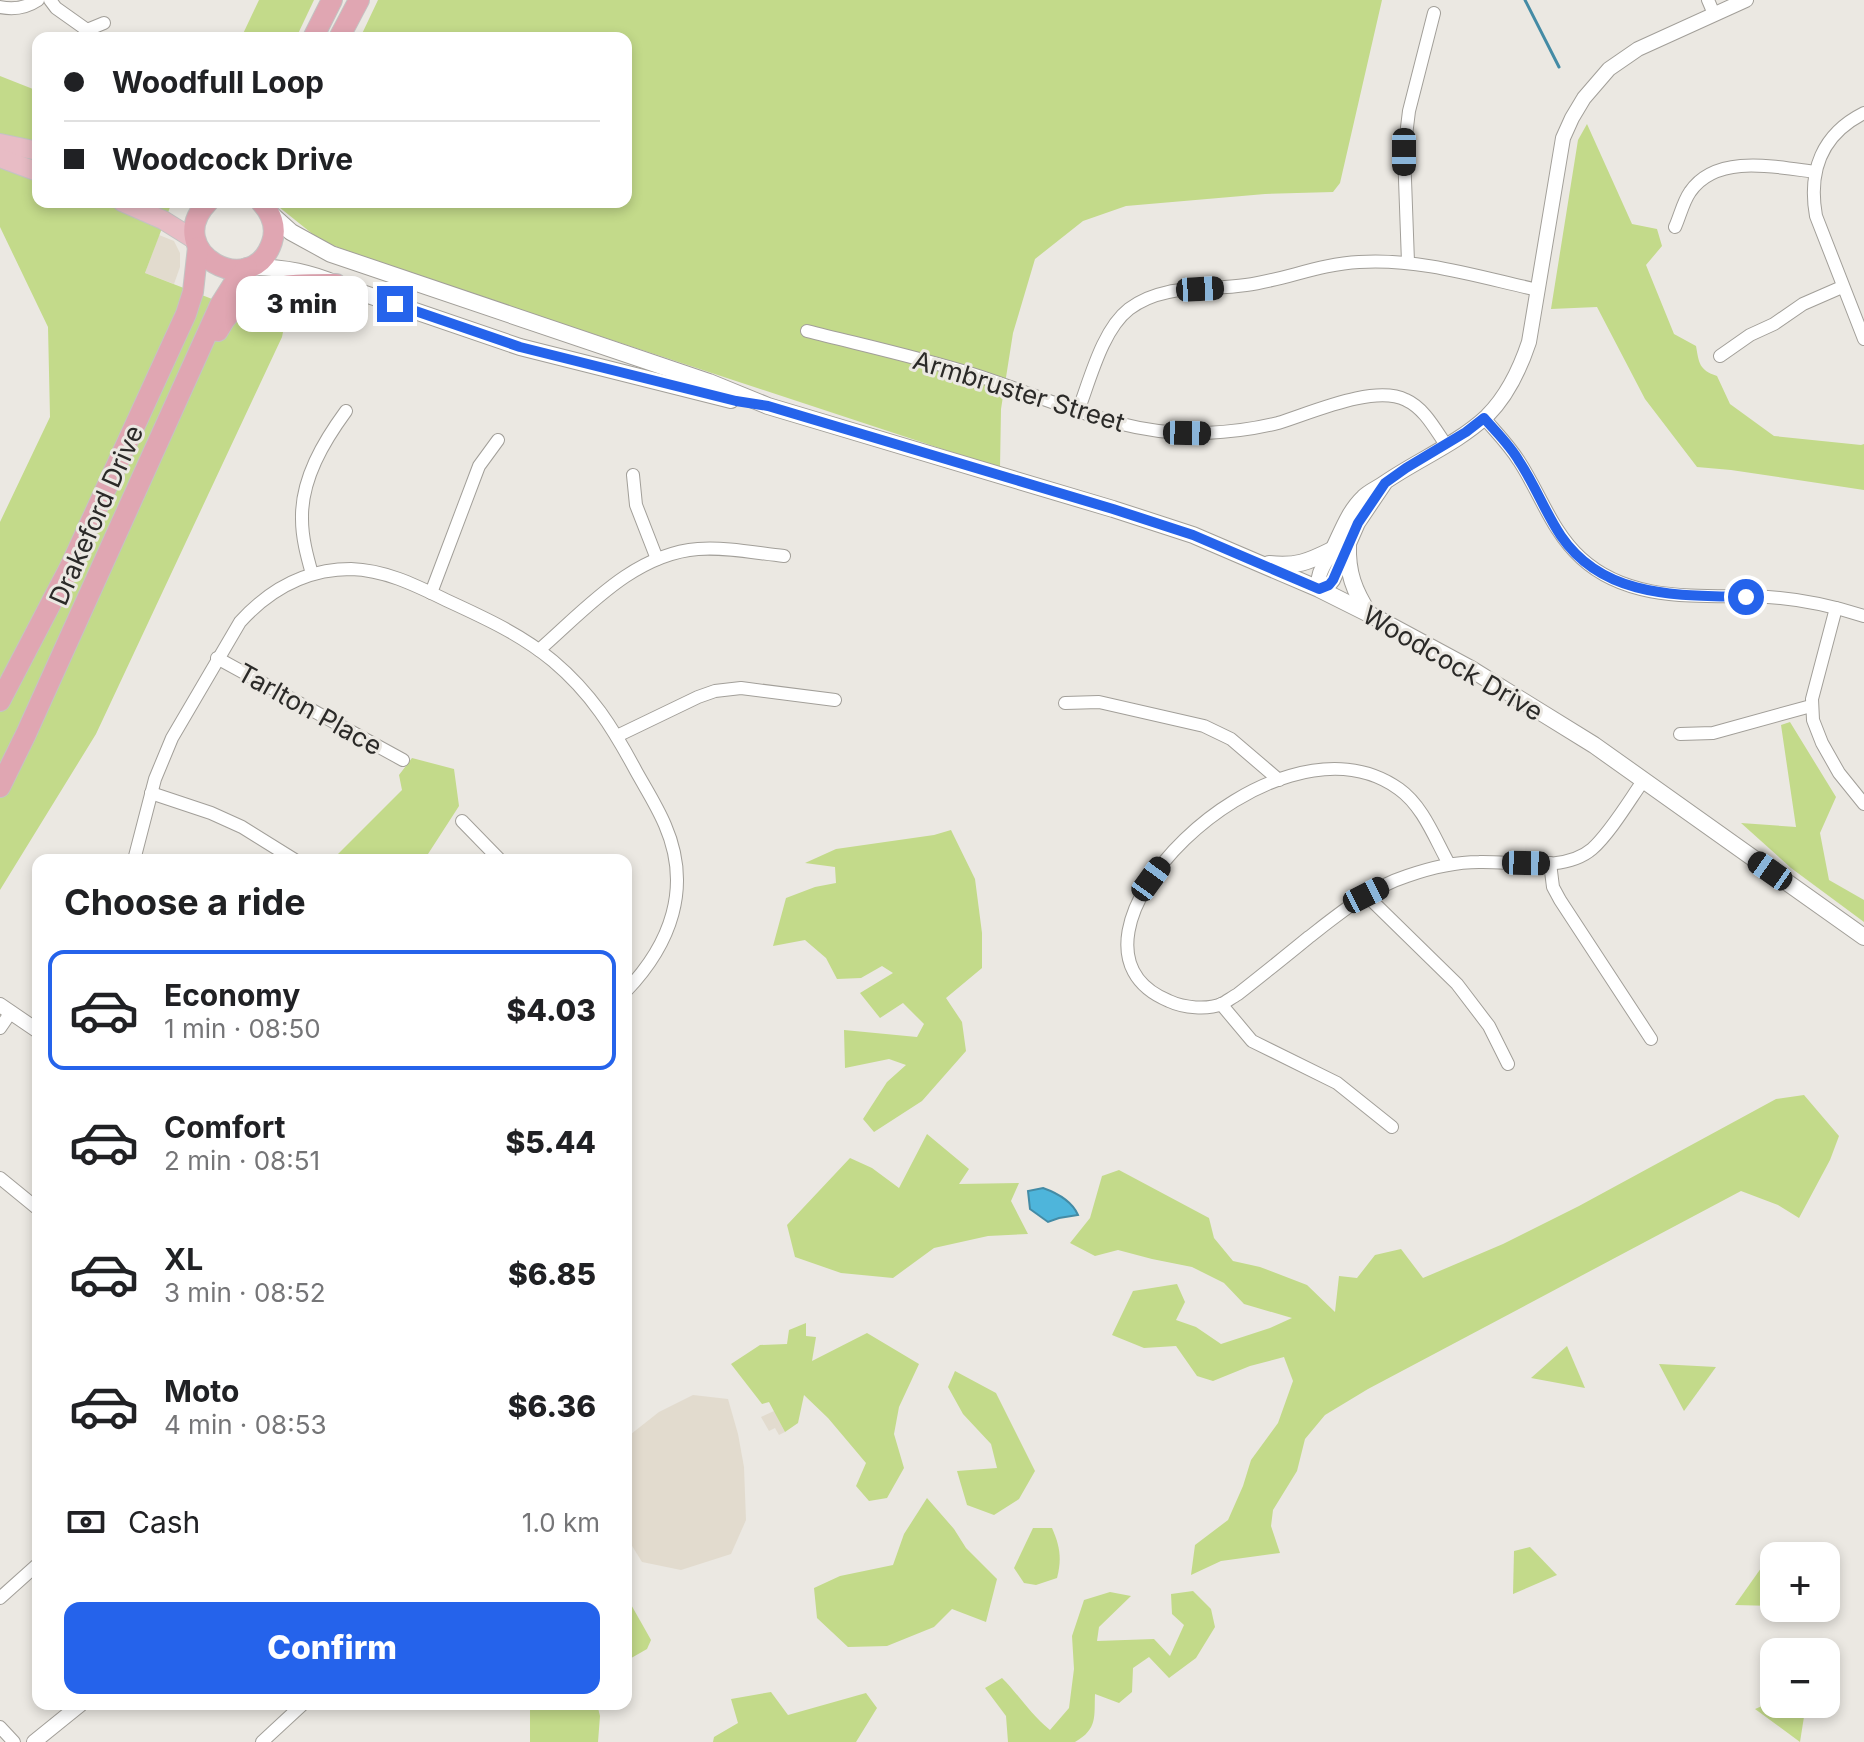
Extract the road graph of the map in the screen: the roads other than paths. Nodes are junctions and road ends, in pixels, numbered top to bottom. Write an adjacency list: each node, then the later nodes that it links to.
1 (38, 0): 7 (street)
2 (50, 0): 11 (street)
3 (332, 0): 13 (highway)
4 (359, 0): 14 (highway)
5 (1708, 0): 9 (street)
6 (1746, 0): 9 (street)
7 (0, 7)
8 (1434, 13): 26 (street)
9 (1714, 14): 30 (street)
10 (104, 23): 12 (street)
11 (84, 32)
12 (89, 32)
13 (316, 32)
14 (342, 32)
15 (1864, 113): 20 (street)
16 (0, 143): 17 (main road)
17 (32, 150)
18 (0, 158): 19 (main road)
19 (32, 170)
20 (1815, 172): 24 (street); 29 (street)
21 (136, 208): 25 (main road)
22 (202, 208): 25 (highway, Drakeford Drive)
23 (268, 208): 27 (highway, Drakeford Drive); 35 (main road, Woodcock Drive)
24 (1675, 227)
25 (197, 243): 27 (highway); 57 (highway, Drakeford Drive)
26 (1408, 262): 30 (street); 37 (street)
27 (248, 268): 28 (main road, Woodcock Drive); 34 (highway, Drakeford Drive)
28 (336, 284): 34 (highway); 35 (main road, Woodcock Drive)
29 (1842, 287): 32 (street); 33 (street)
30 (1538, 290): 38 (street)
31 (807, 331): 37 (street, Armbruster Street)
32 (1864, 339)
33 (1720, 356)
34 (195, 358): 65 (highway, Drakeford Drive)
35 (768, 406): 47 (main road, Woodcock Drive)
36 (346, 411): 48 (street)
37 (1078, 411): 40 (street, Armbruster Street)
38 (1484, 418): 40 (street); 51 (street)
39 (498, 440): 50 (street)
40 (1446, 445): 42 (street)
41 (633, 475): 46 (street)
42 (1385, 483): 43 (street); 44 (street)
43 (1348, 545): 49 (street); 52 (main road)
44 (1332, 550): 47 (main road); 49 (street)
45 (784, 556): 46 (street)
46 (657, 559): 54 (street)
47 (1260, 563): 49 (main road, Woodcock Drive)
48 (312, 574): 50 (street); 55 (street)
49 (1319, 589): 52 (main road, Woodcock Drive)
50 (431, 593): 54 (street)
51 (1836, 608): 53 (street); 59 (street)
52 (1369, 614): 64 (main road, Woodcock Drive)
53 (1864, 616)
54 (539, 650): 61 (street)
55 (217, 658): 62 (street, Tarlton Place); 66 (street)
56 (835, 700): 61 (street)
57 (0, 701)
58 (1065, 703): 63 (street)
59 (1811, 706): 60 (street); 67 (street)
60 (1680, 734)
61 (617, 736): 76 (street)
62 (403, 760)
63 (1279, 780): 73 (street); 77 (street)
64 (1643, 781): 72 (street); 75 (main road, Woodcock Drive)
65 (0, 787)
66 (151, 793): 69 (street); 70 (street)
67 (1864, 804)
68 (462, 821): 71 (street)
69 (136, 854)
70 (285, 854)
71 (494, 854)
72 (1550, 863): 73 (street); 81 (street)
73 (1449, 864): 74 (street)
74 (1366, 895): 77 (street); 82 (street)
75 (1864, 937)
76 (632, 984)
77 (1221, 1004): 83 (street)
78 (5, 1008): 79 (street); 80 (street)
79 (32, 1027)
80 (0, 1028)
81 (1651, 1039)
82 (1508, 1064)
83 (1392, 1127)
84 (0, 1178): 85 (street)
85 (32, 1204)
86 (32, 1569): 87 (street)
87 (0, 1598)
88 (74, 1710): 92 (street)
89 (297, 1710): 93 (street)
90 (0, 1727): 91 (street)
91 (14, 1742)
92 (34, 1742)
93 (262, 1742)

